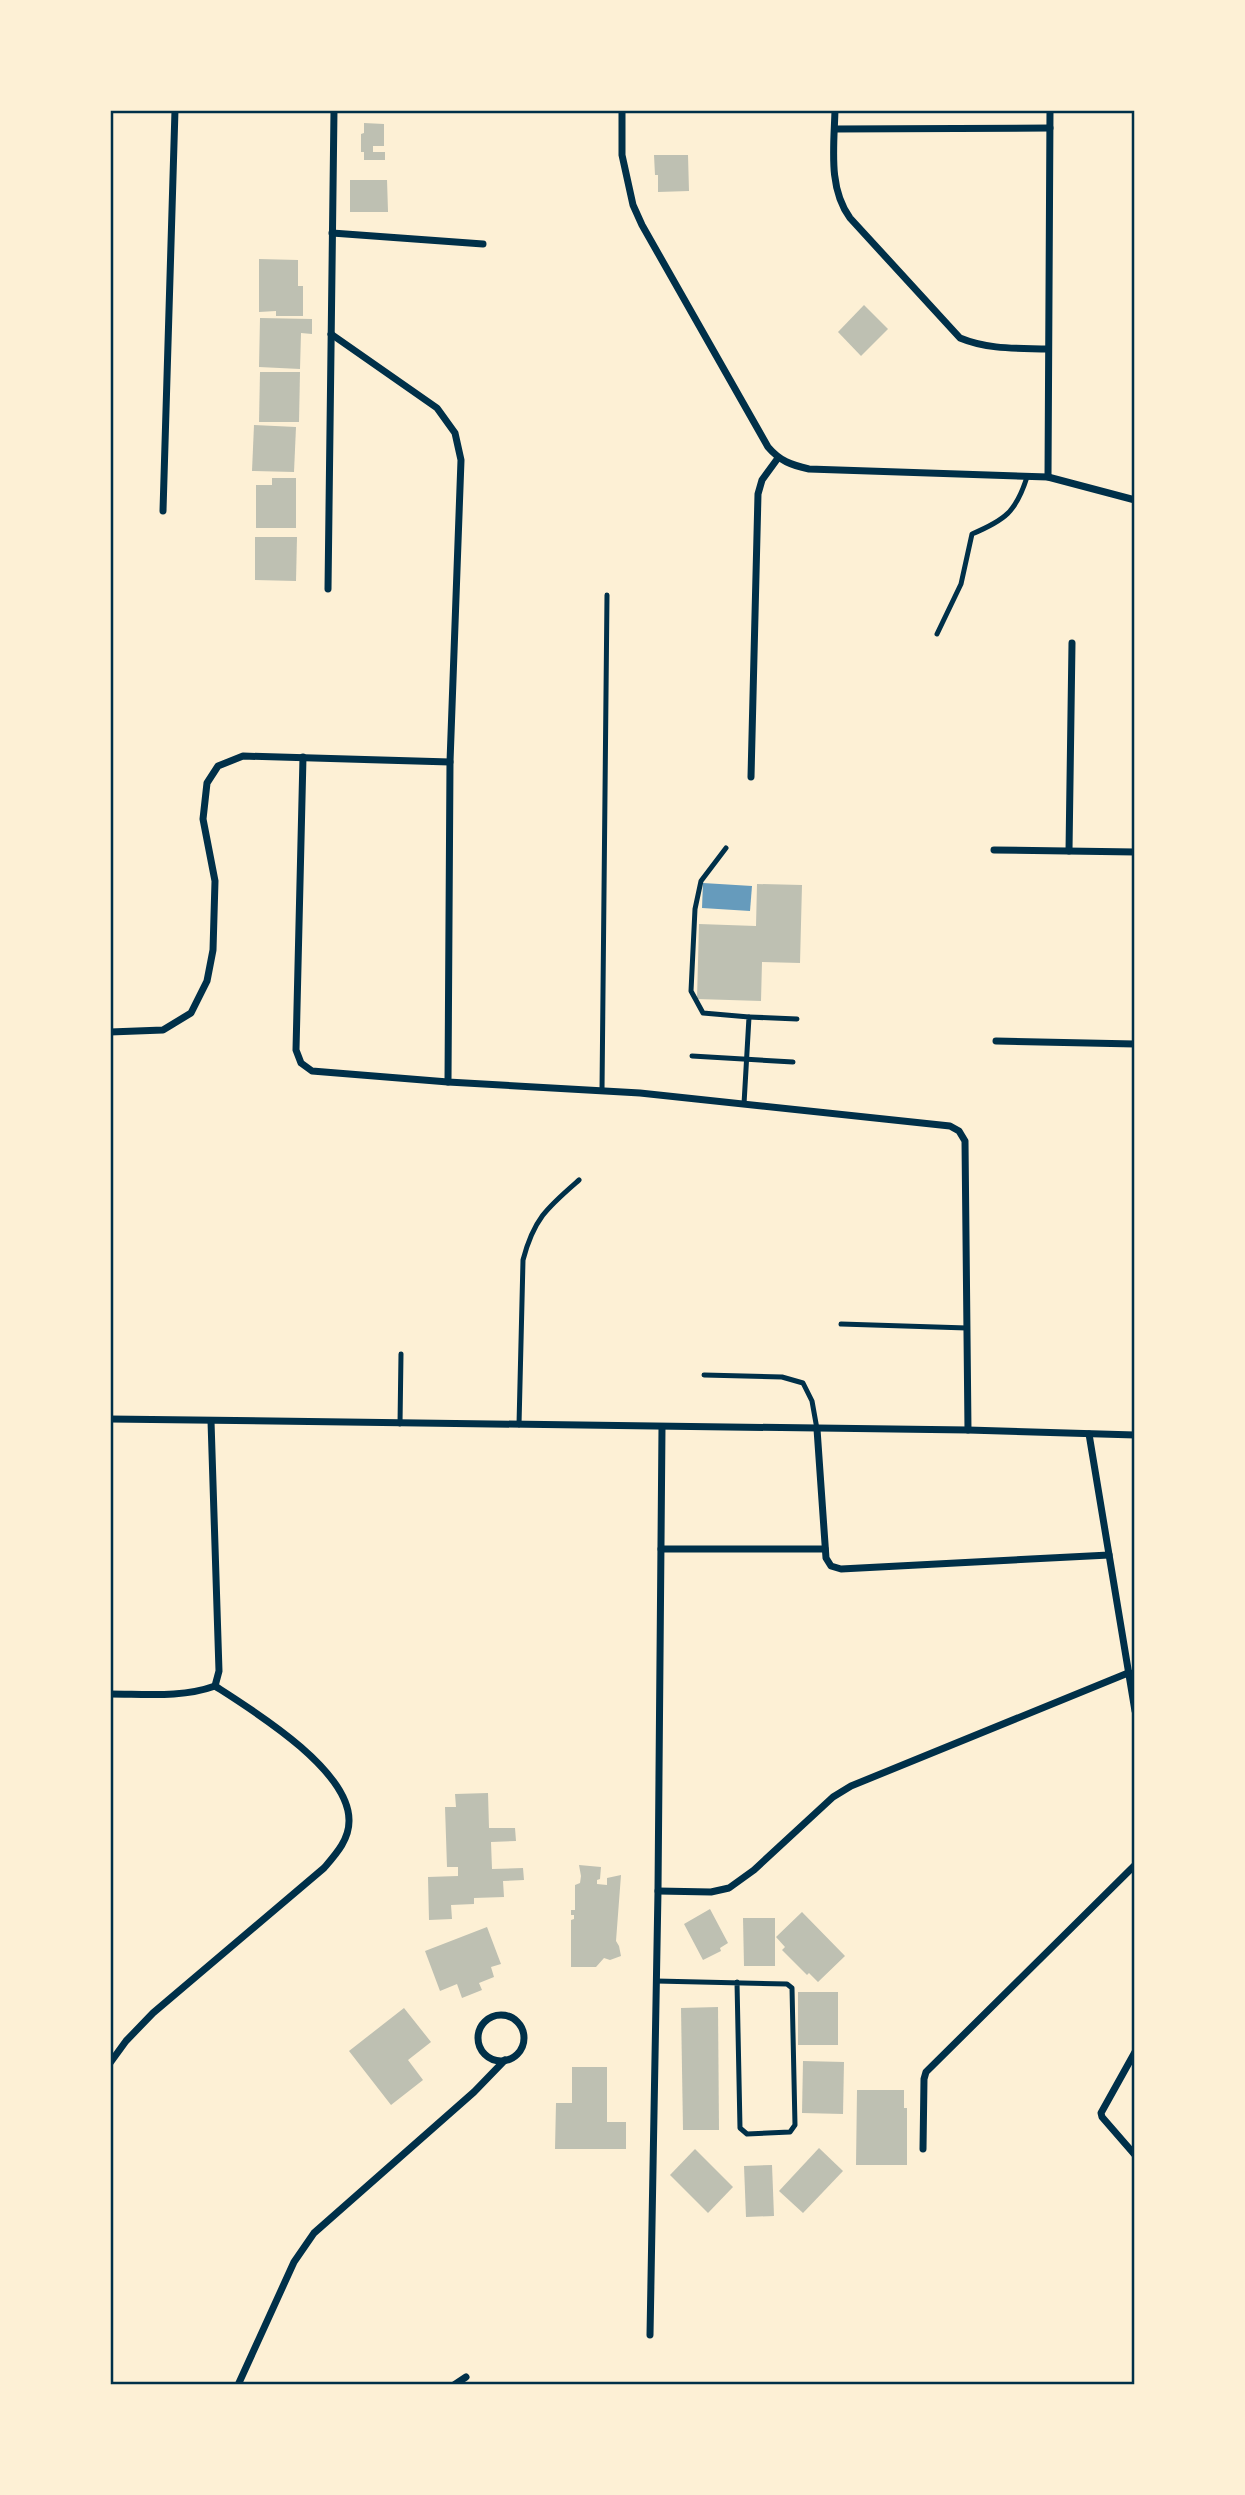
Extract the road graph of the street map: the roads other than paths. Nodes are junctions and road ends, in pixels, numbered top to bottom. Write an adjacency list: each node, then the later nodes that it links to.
1 (175, 110): 16 (street)
2 (334, 110): 8 (street)
3 (622, 110): 12 (street)
4 (835, 110): 7 (street)
5 (1050, 110): 6 (street)
6 (1050, 128): 7 (street); 11 (street)
7 (835, 129): 11 (street)
8 (332, 233): 9 (street); 10 (street)
9 (483, 244)
10 (331, 334): 17 (street); 22 (street)
11 (1048, 349): 14 (street)
12 (778, 458): 13 (street); 23 (street)
13 (1027, 477): 14 (street); 19 (lane)
14 (1048, 477): 15 (street)
15 (1135, 500)
16 (163, 511)
17 (328, 589)
18 (607, 595): 37 (lane)
19 (937, 634)
20 (1072, 643): 26 (street)
21 (303, 757): 22 (street); 30 (street); 36 (street)
22 (450, 762): 36 (street)
23 (751, 777)
24 (726, 848): 28 (lane)
25 (994, 850): 26 (street)
26 (1069, 851): 27 (street)
27 (1135, 852)
28 (749, 1017): 29 (lane); 34 (lane)
29 (797, 1020)
30 (110, 1032)
31 (996, 1041): 32 (street)
32 (1135, 1044)
33 (692, 1056): 34 (lane)
34 (748, 1059): 35 (lane); 38 (lane)
35 (793, 1062)
36 (448, 1082): 37 (street)
37 (602, 1091): 38 (street)
38 (744, 1104): 41 (street)
39 (579, 1180): 47 (lane)
40 (841, 1324): 41 (lane)
41 (967, 1328): 50 (street)
42 (401, 1354): 46 (lane)
43 (704, 1375): 49 (lane)
44 (110, 1419): 45 (street)
45 (211, 1421): 46 (street); 57 (street)
46 (400, 1424): 47 (street)
47 (519, 1425): 48 (street)
48 (662, 1427): 49 (street); 53 (street)
49 (817, 1429): 50 (street); 54 (street)
50 (968, 1430): 51 (street)
51 (1089, 1434): 52 (street); 55 (street)
52 (1135, 1435)
53 (661, 1549): 54 (street); 61 (street)
54 (825, 1549): 55 (street)
55 (1109, 1555): 56 (street)
56 (1132, 1673): 59 (street); 61 (street)
57 (215, 1686): 58 (street); 66 (street)
58 (110, 1694)
59 (1135, 1711)
60 (1135, 1865): 67 (street)
61 (658, 1891): 62 (street)
62 (656, 1981): 63 (lane); 69 (street)
63 (737, 1982): 63 (lane)
64 (1135, 2052): 68 (street)
65 (505, 2060): 65 (street); 71 (street)
66 (110, 2063)
67 (923, 2149)
68 (1135, 2155)
69 (650, 2335)
70 (466, 2377): 72 (street)
71 (238, 2385)
72 (454, 2385)

